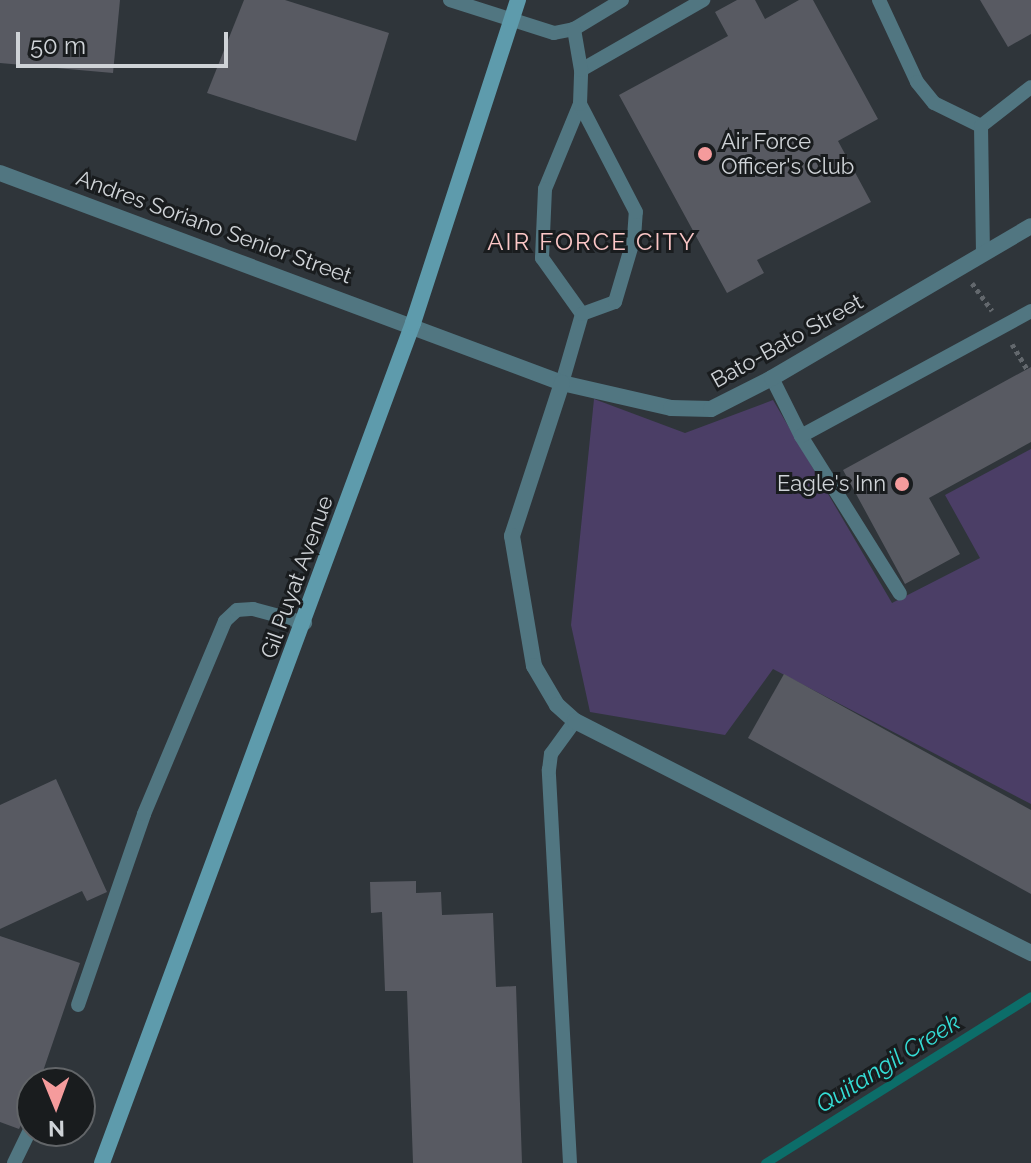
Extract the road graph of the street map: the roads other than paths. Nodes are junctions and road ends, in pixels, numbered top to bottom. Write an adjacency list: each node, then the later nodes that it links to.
1 (450, 0): 6 (lane)
2 (518, 0): 6 (main road, Gil Puyat Avenue)
3 (622, 0): 7 (lane)
4 (703, 0): 8 (lane)
5 (879, 0): 11 (lane)
6 (511, 23): 7 (lane); 17 (main road, Gil Puyat Avenue)
7 (574, 29): 8 (lane)
8 (581, 70): 10 (lane)
9 (1031, 87): 11 (lane)
10 (580, 104): 16 (lane); 16 (lane)
11 (981, 126): 14 (lane)
12 (0, 173): 17 (street, Andres Soriano Senior Street)
13 (1031, 226): 14 (street, Bato-Bato Street)
14 (983, 252): 18 (street, Bato-Bato Street)
15 (1031, 311): 20 (lane)
16 (582, 314): 19 (lane)
17 (413, 323): 19 (street, Bato-Bato Street); 22 (main road, Gil Puyat Avenue)
18 (772, 378): 19 (street, Bato-Bato Street); 20 (lane)
19 (562, 383): 23 (street)
20 (801, 436): 21 (lane)
21 (900, 594)
22 (305, 623): 25 (lane); 26 (main road, Gil Puyat Avenue)
23 (575, 721): 24 (street); 27 (lane)
24 (1031, 953)
25 (78, 1005)
26 (102, 1163)
27 (570, 1163)

